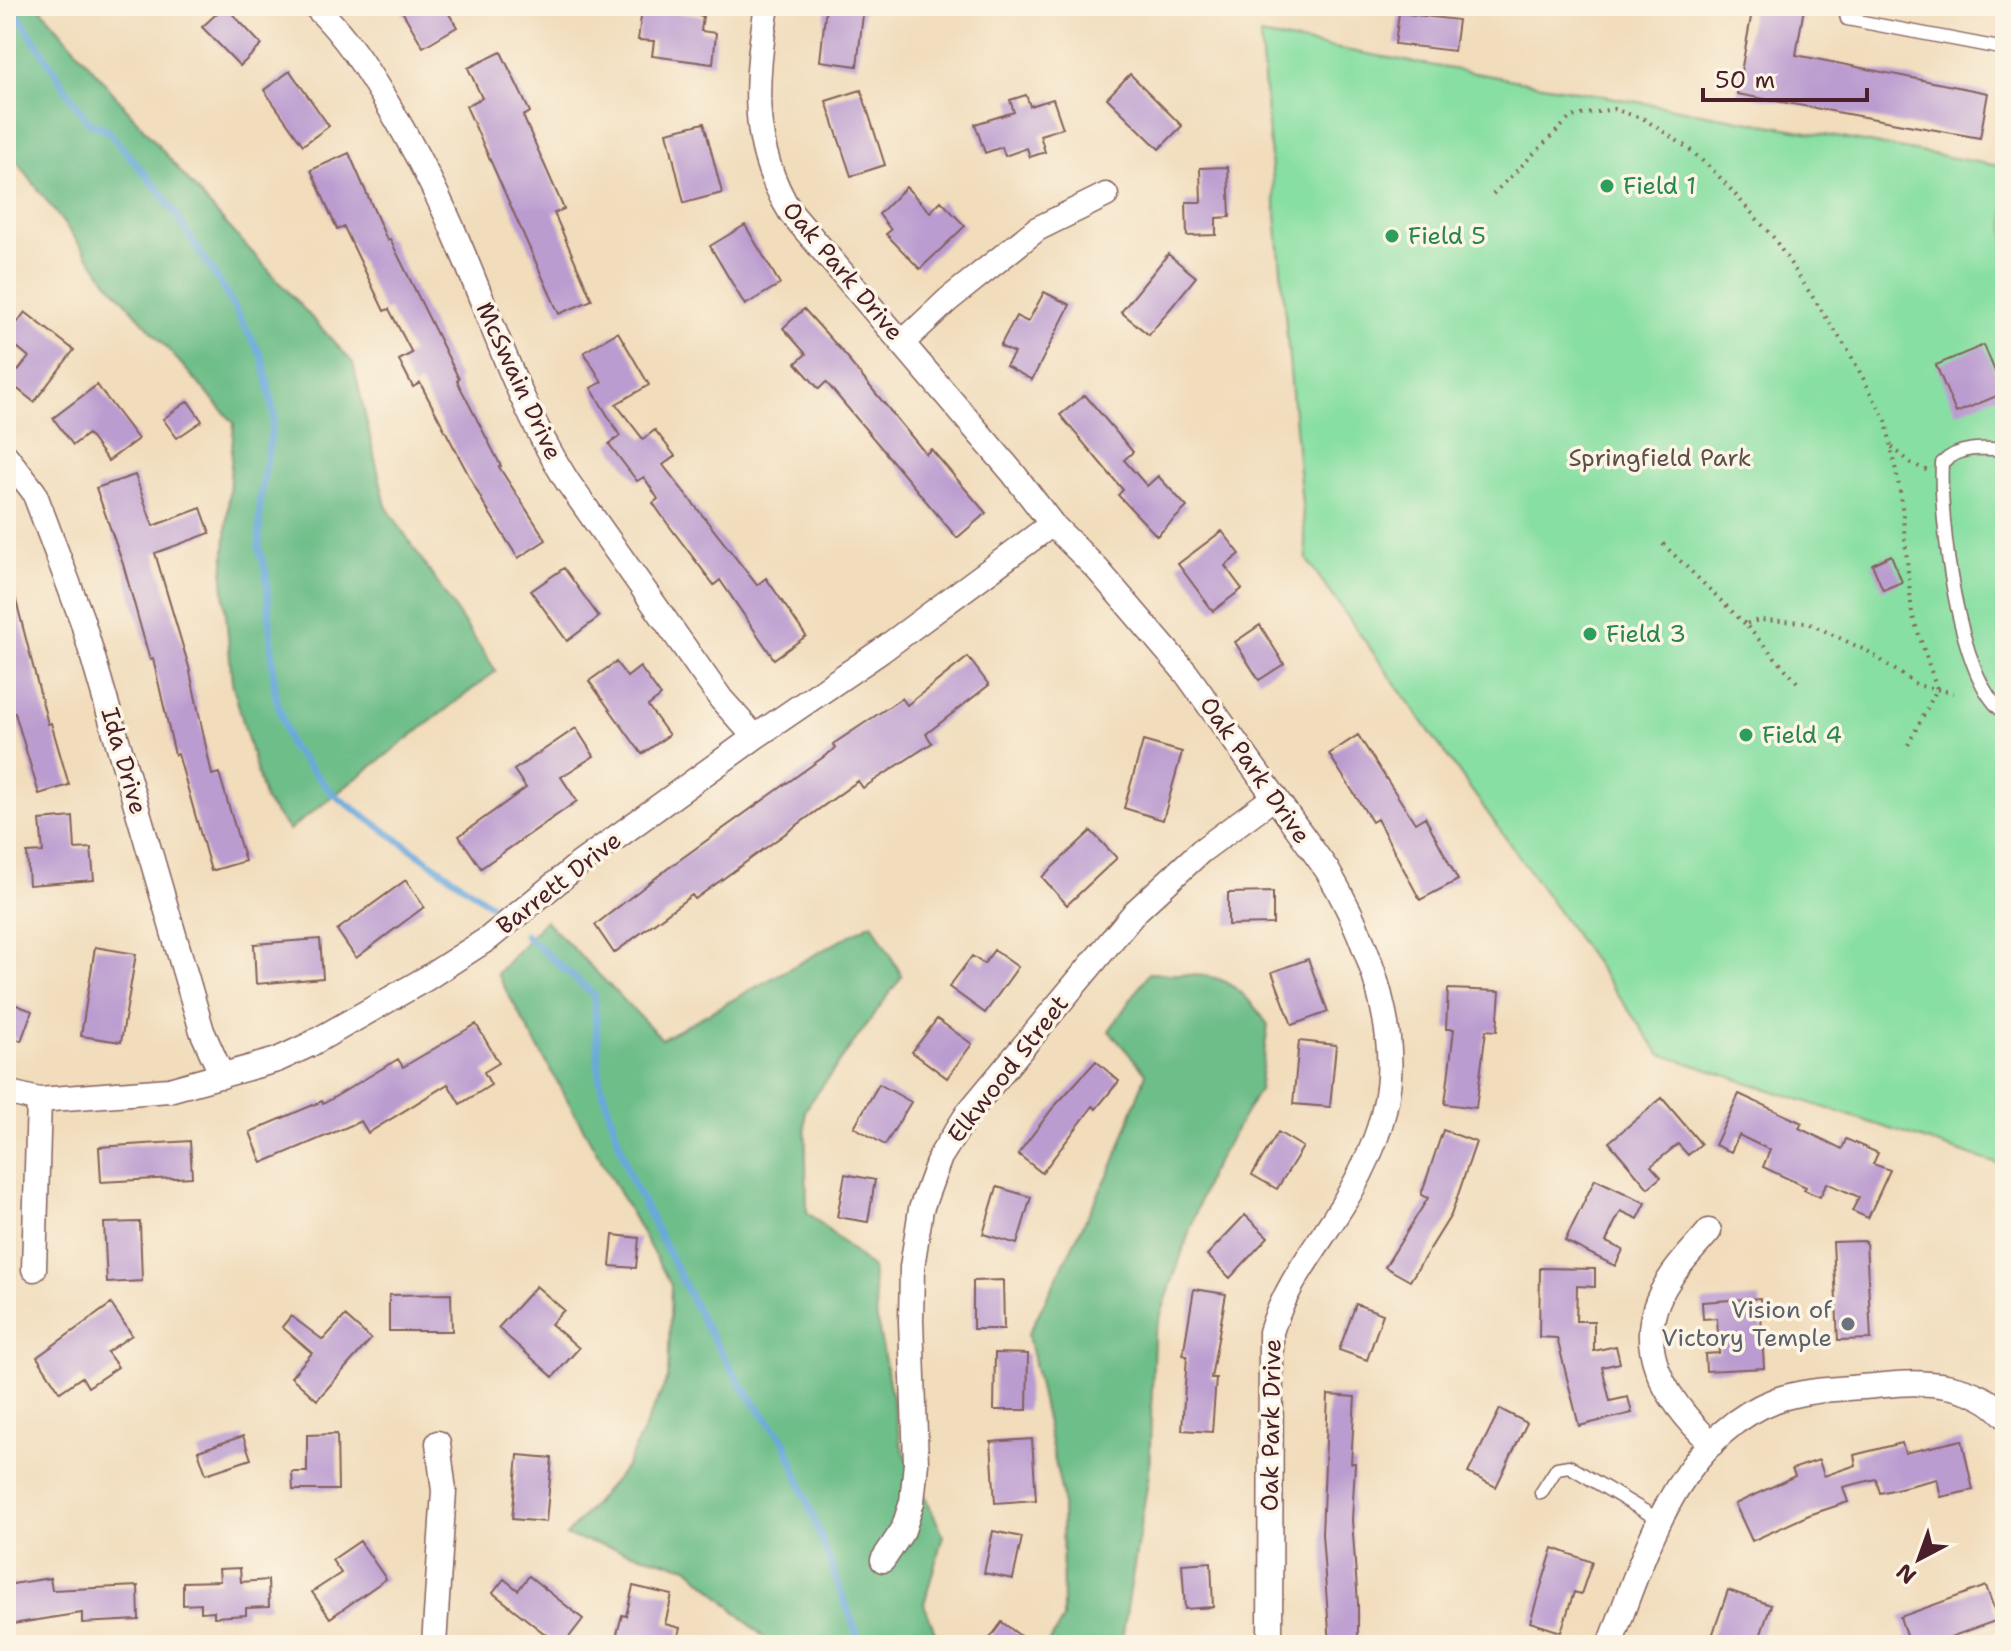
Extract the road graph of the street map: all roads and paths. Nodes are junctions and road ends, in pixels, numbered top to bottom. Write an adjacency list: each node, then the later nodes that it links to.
1 (315, 6): 19 (street, McSwain Drive)
2 (767, 6): 7 (street, Oak Park Drive)
3 (1844, 6): 4 (lane)
4 (2005, 49)
5 (1493, 194): 8 (path)
6 (1106, 195): 7 (street)
7 (902, 343): 12 (street, Oak Park Drive)
8 (1890, 446): 11 (path); 16 (path)
9 (2005, 450): 18 (lane)
10 (6, 456): 22 (street, Ida Drive)
11 (1911, 463)
12 (1052, 524): 19 (street, Barrett Drive); 21 (street, Oak Park Drive)
13 (1663, 544): 14 (path)
14 (1745, 624): 15 (path); 16 (path)
15 (1797, 682)
16 (1937, 689): 17 (path); 20 (path)
17 (1954, 693)
18 (2005, 713)
19 (755, 737): 22 (street, Barrett Drive)
20 (1907, 747)
21 (1273, 798): 32 (street, Elkwood Street); 34 (street, Oak Park Drive)
22 (222, 1076): 24 (street, Barrett Drive)
23 (6, 1092): 24 (street, Barrett Drive)
24 (39, 1100): 26 (street)
25 (1709, 1231): 29 (street)
26 (34, 1269)
27 (2005, 1416): 29 (street)
28 (438, 1443): 33 (street)
29 (1712, 1444): 31 (street)
30 (1541, 1493): 31 (lane)
31 (1661, 1521): 35 (street)
32 (883, 1560)
33 (434, 1645)
34 (1270, 1645)
35 (1610, 1645)

